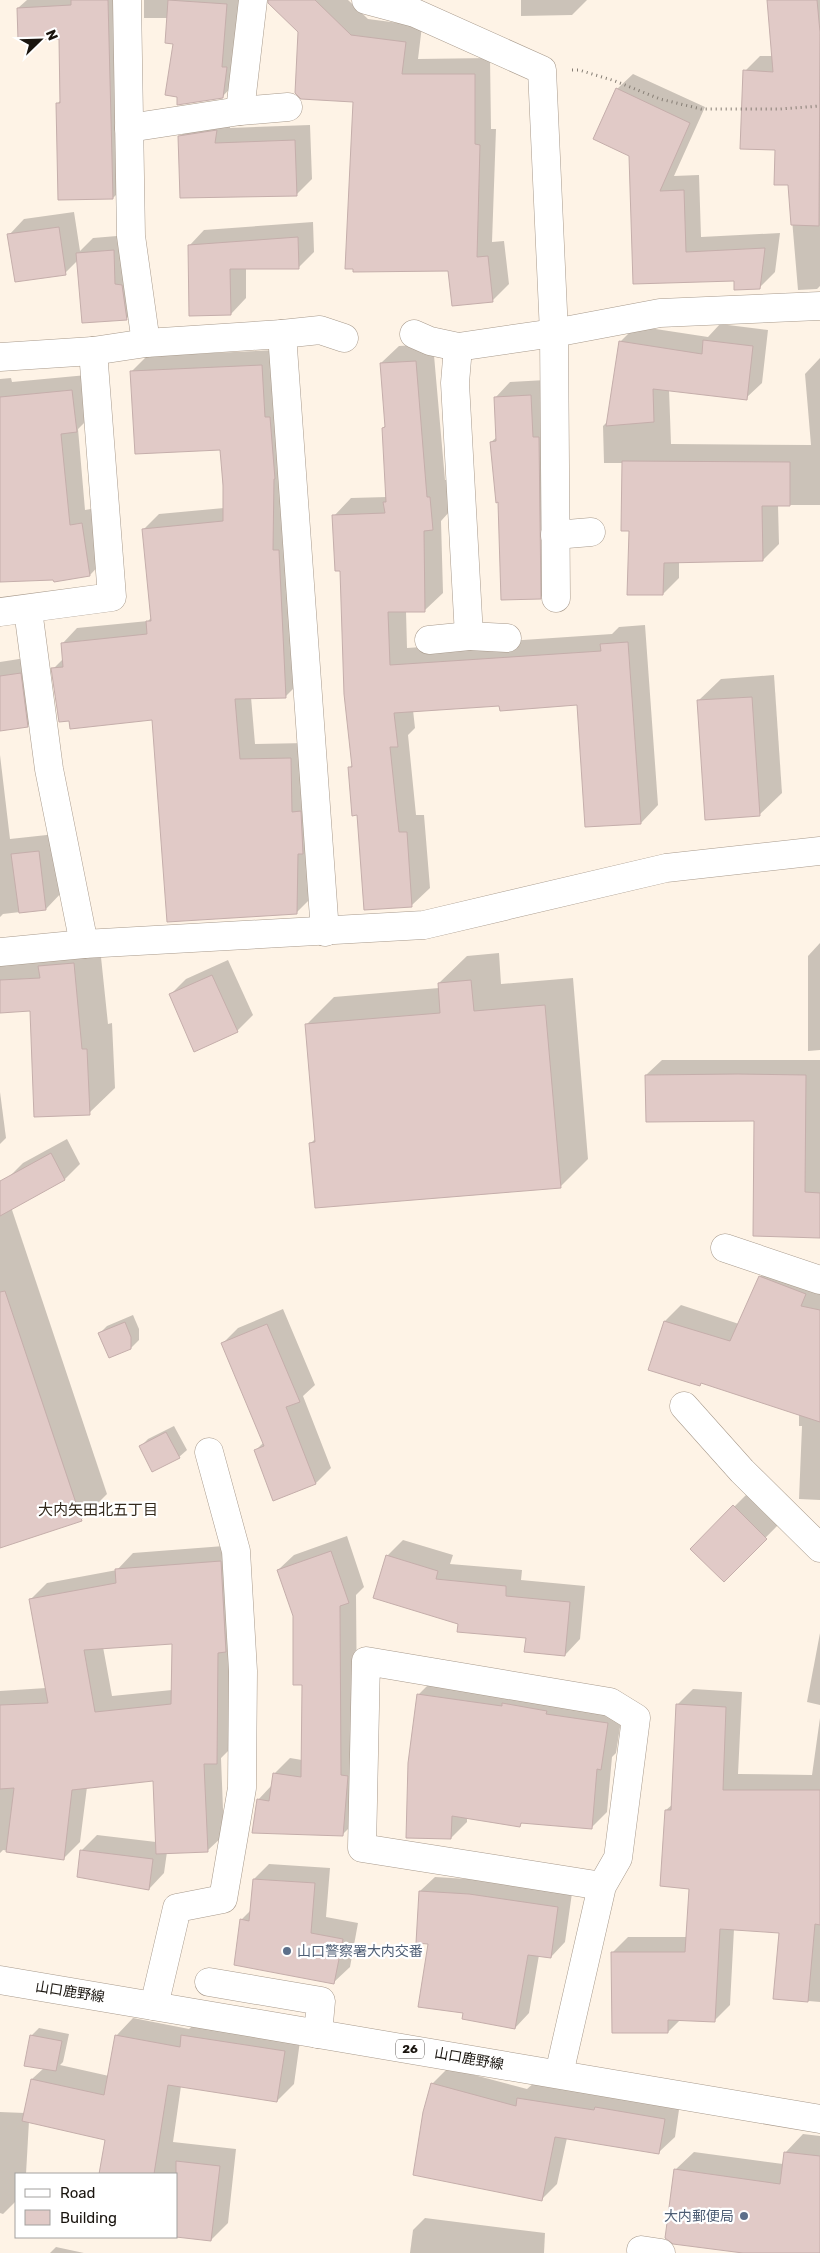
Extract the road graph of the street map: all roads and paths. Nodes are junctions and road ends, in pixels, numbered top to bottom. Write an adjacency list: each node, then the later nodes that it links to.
1 (127, 0): 8 (street)
2 (253, 0): 7 (street)
3 (366, 0): 4 (street)
4 (542, 70): 5 (path); 10 (street)
5 (820, 106)
6 (288, 107): 7 (street)
7 (240, 111): 8 (street)
8 (129, 128): 14 (street)
9 (820, 306): 10 (street)
10 (554, 333): 15 (street); 19 (street)
11 (282, 334): 13 (street); 14 (street); 27 (street)
12 (414, 334): 15 (street)
13 (344, 338)
14 (146, 343): 16 (street)
15 (458, 347): 23 (street)
16 (93, 352): 17 (street); 21 (street)
17 (0, 357)
18 (591, 532): 19 (street)
19 (555, 535): 20 (street)
20 (556, 598)
21 (28, 610): 22 (street); 28 (street)
22 (0, 612)
23 (469, 636): 24 (street); 25 (street)
24 (508, 638)
25 (429, 640)
26 (820, 851): 27 (street)
27 (325, 932): 28 (street)
28 (84, 944): 29 (street)
29 (0, 952)
30 (725, 1248): 31 (street)
31 (820, 1280)
32 (684, 1406): 34 (street)
33 (209, 1452): 37 (street)
34 (820, 1548)
35 (602, 1886): 35 (street); 40 (street)
36 (0, 1980): 37 (street, 山口鹿野線 / 26)
37 (154, 2006): 38 (street, 山口鹿野線 / 26)
38 (231, 2020): 39 (street, 山口鹿野線 / 26); 39 (street)
39 (318, 2034): 40 (street, 山口鹿野線 / 26)
40 (559, 2074): 41 (street, 山口鹿野線 / 26)
41 (820, 2119)

